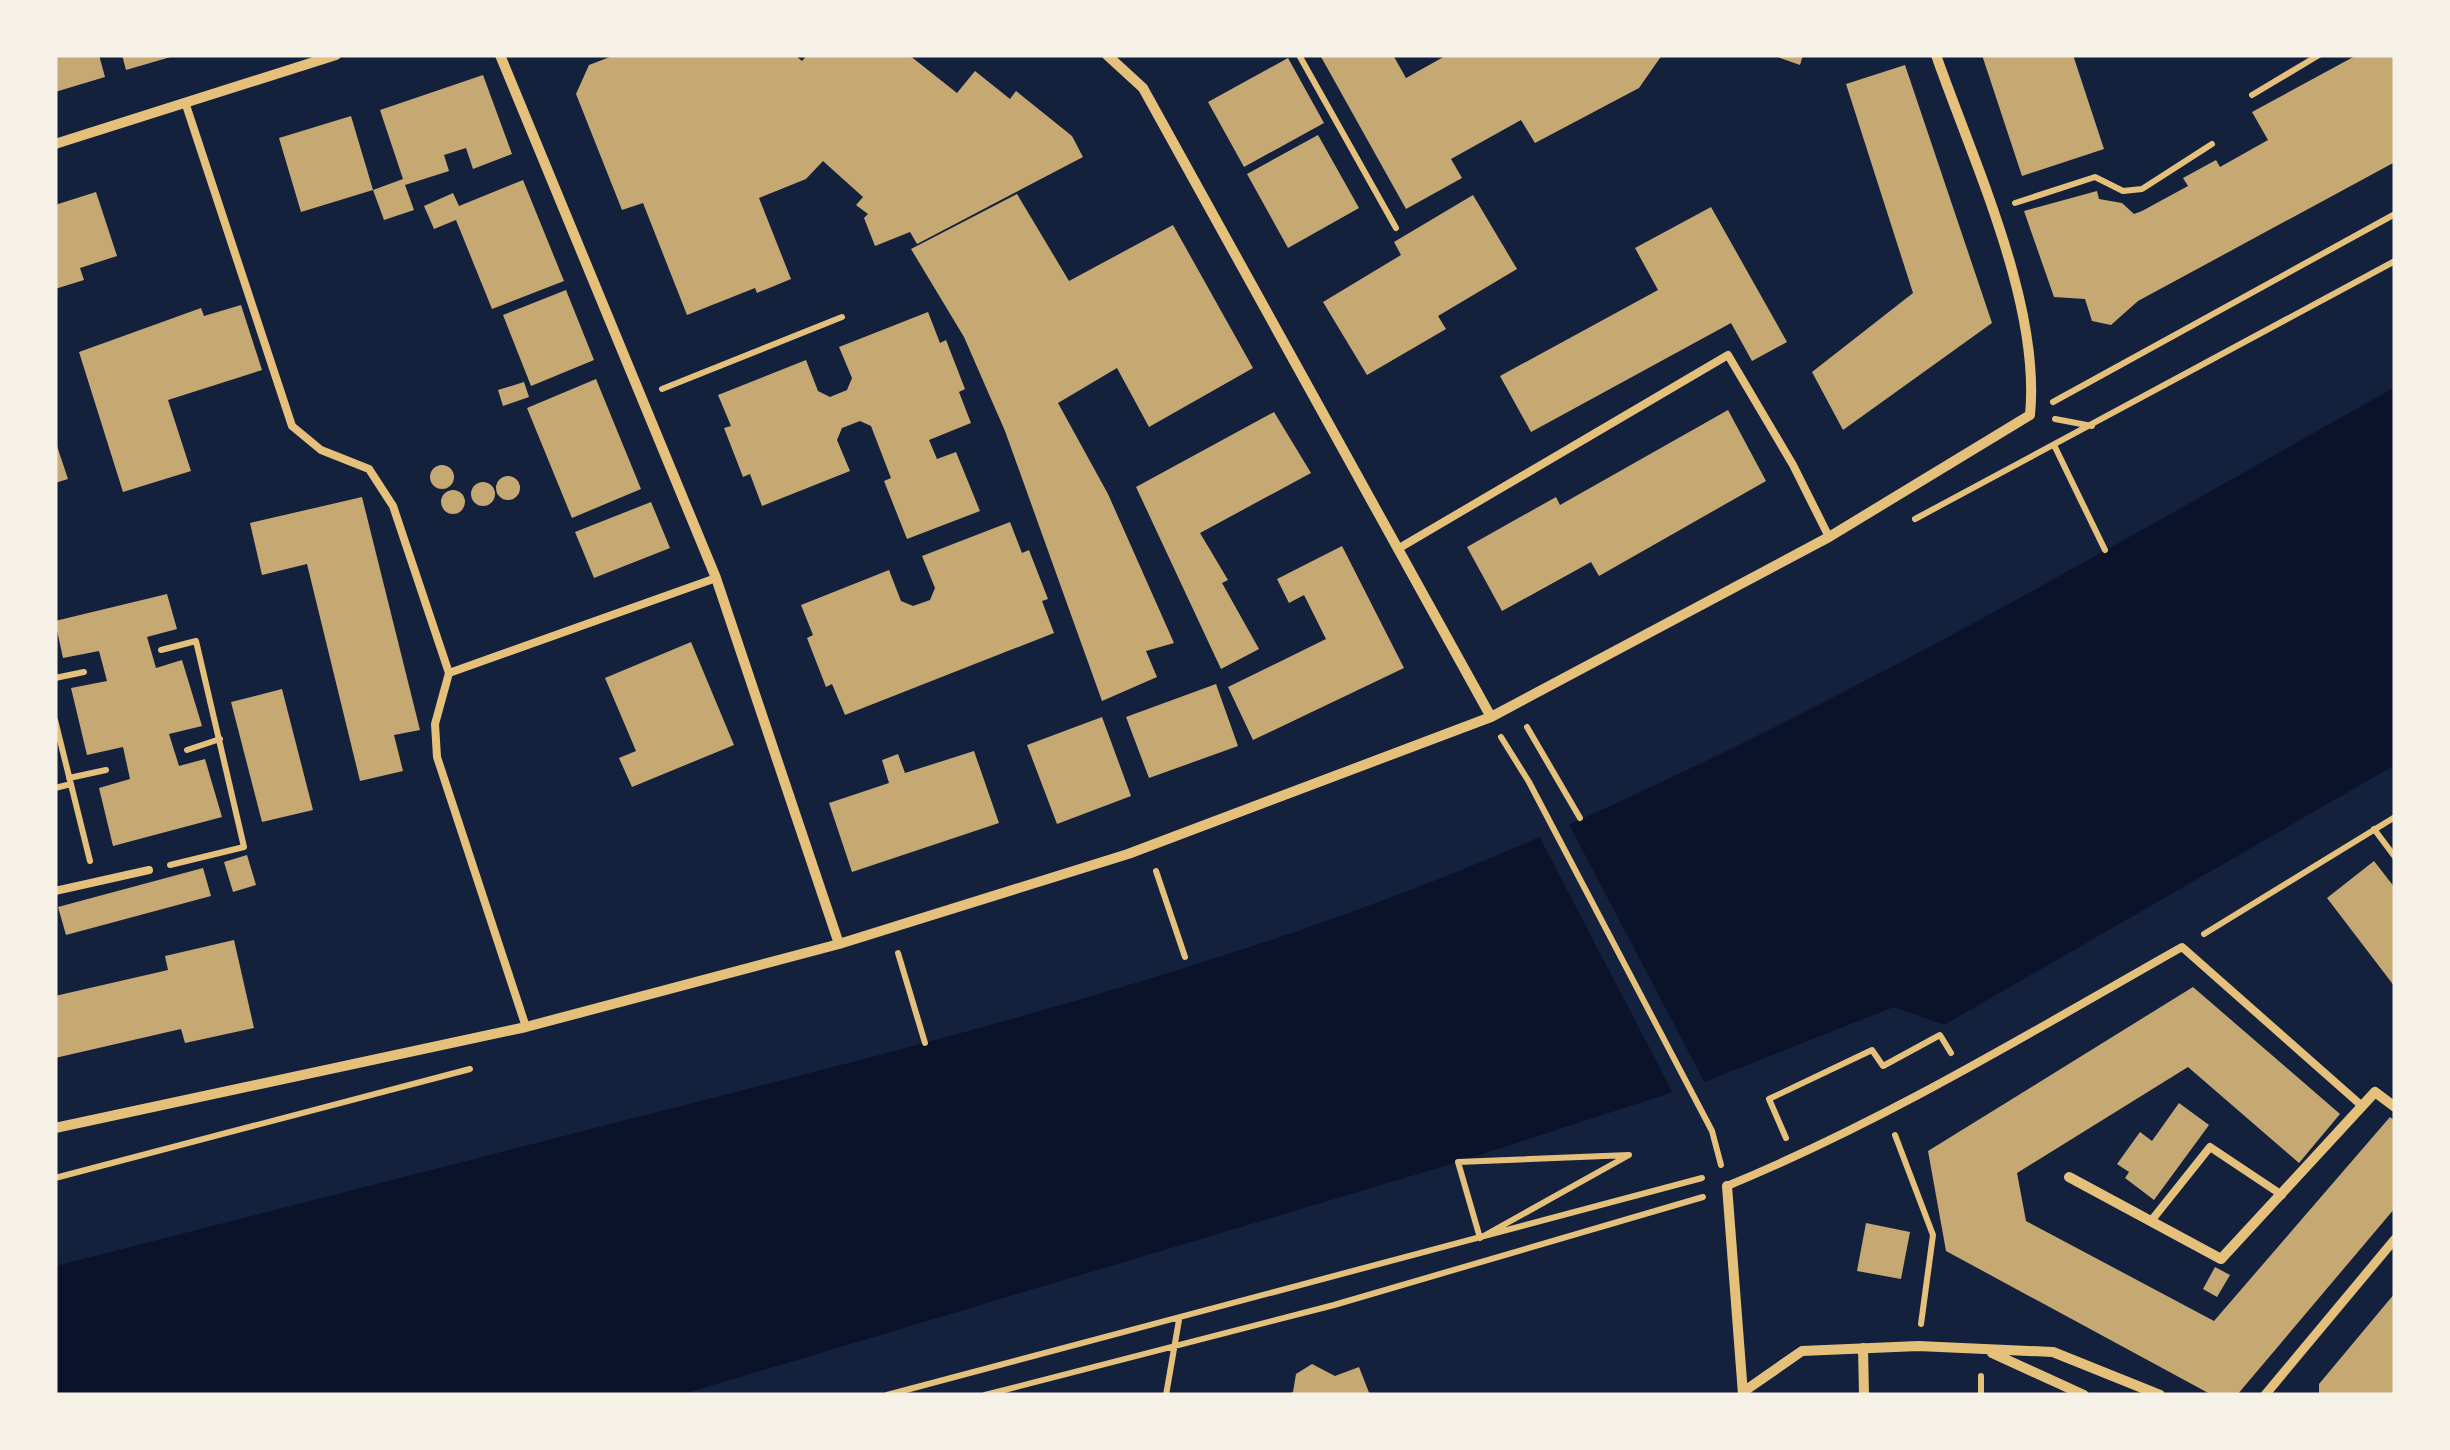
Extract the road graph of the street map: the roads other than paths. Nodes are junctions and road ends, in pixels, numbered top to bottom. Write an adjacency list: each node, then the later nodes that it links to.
1 (336, 55): 5 (street)
2 (500, 55): 9 (street)
3 (1107, 55): 8 (street)
4 (1936, 55): 7 (street)
5 (184, 101): 6 (street); 10 (lane)
6 (55, 144)
7 (1829, 537): 8 (lane); 11 (street)
8 (1401, 547): 11 (street)
9 (716, 578): 10 (lane); 14 (street)
10 (449, 673): 15 (lane)
11 (1491, 717): 14 (street)
12 (149, 870): 13 (lane)
13 (55, 891)
14 (839, 944): 15 (street)
15 (526, 1027): 18 (street)
16 (2362, 1106): 17 (street); 20 (lane); 21 (street)
17 (2395, 1107)
18 (55, 1128)
19 (2070, 1177): 22 (street)
20 (1727, 1186): 26 (street)
21 (2282, 1195): 22 (street); 22 (lane)
22 (2151, 1221)
23 (2395, 1239): 30 (street)
24 (1863, 1348): 25 (street); 26 (street); 27 (street)
25 (1986, 1350): 28 (street); 29 (street)
26 (1743, 1393)
27 (1864, 1395)
28 (2084, 1395)
29 (2160, 1395)
30 (2265, 1395)

